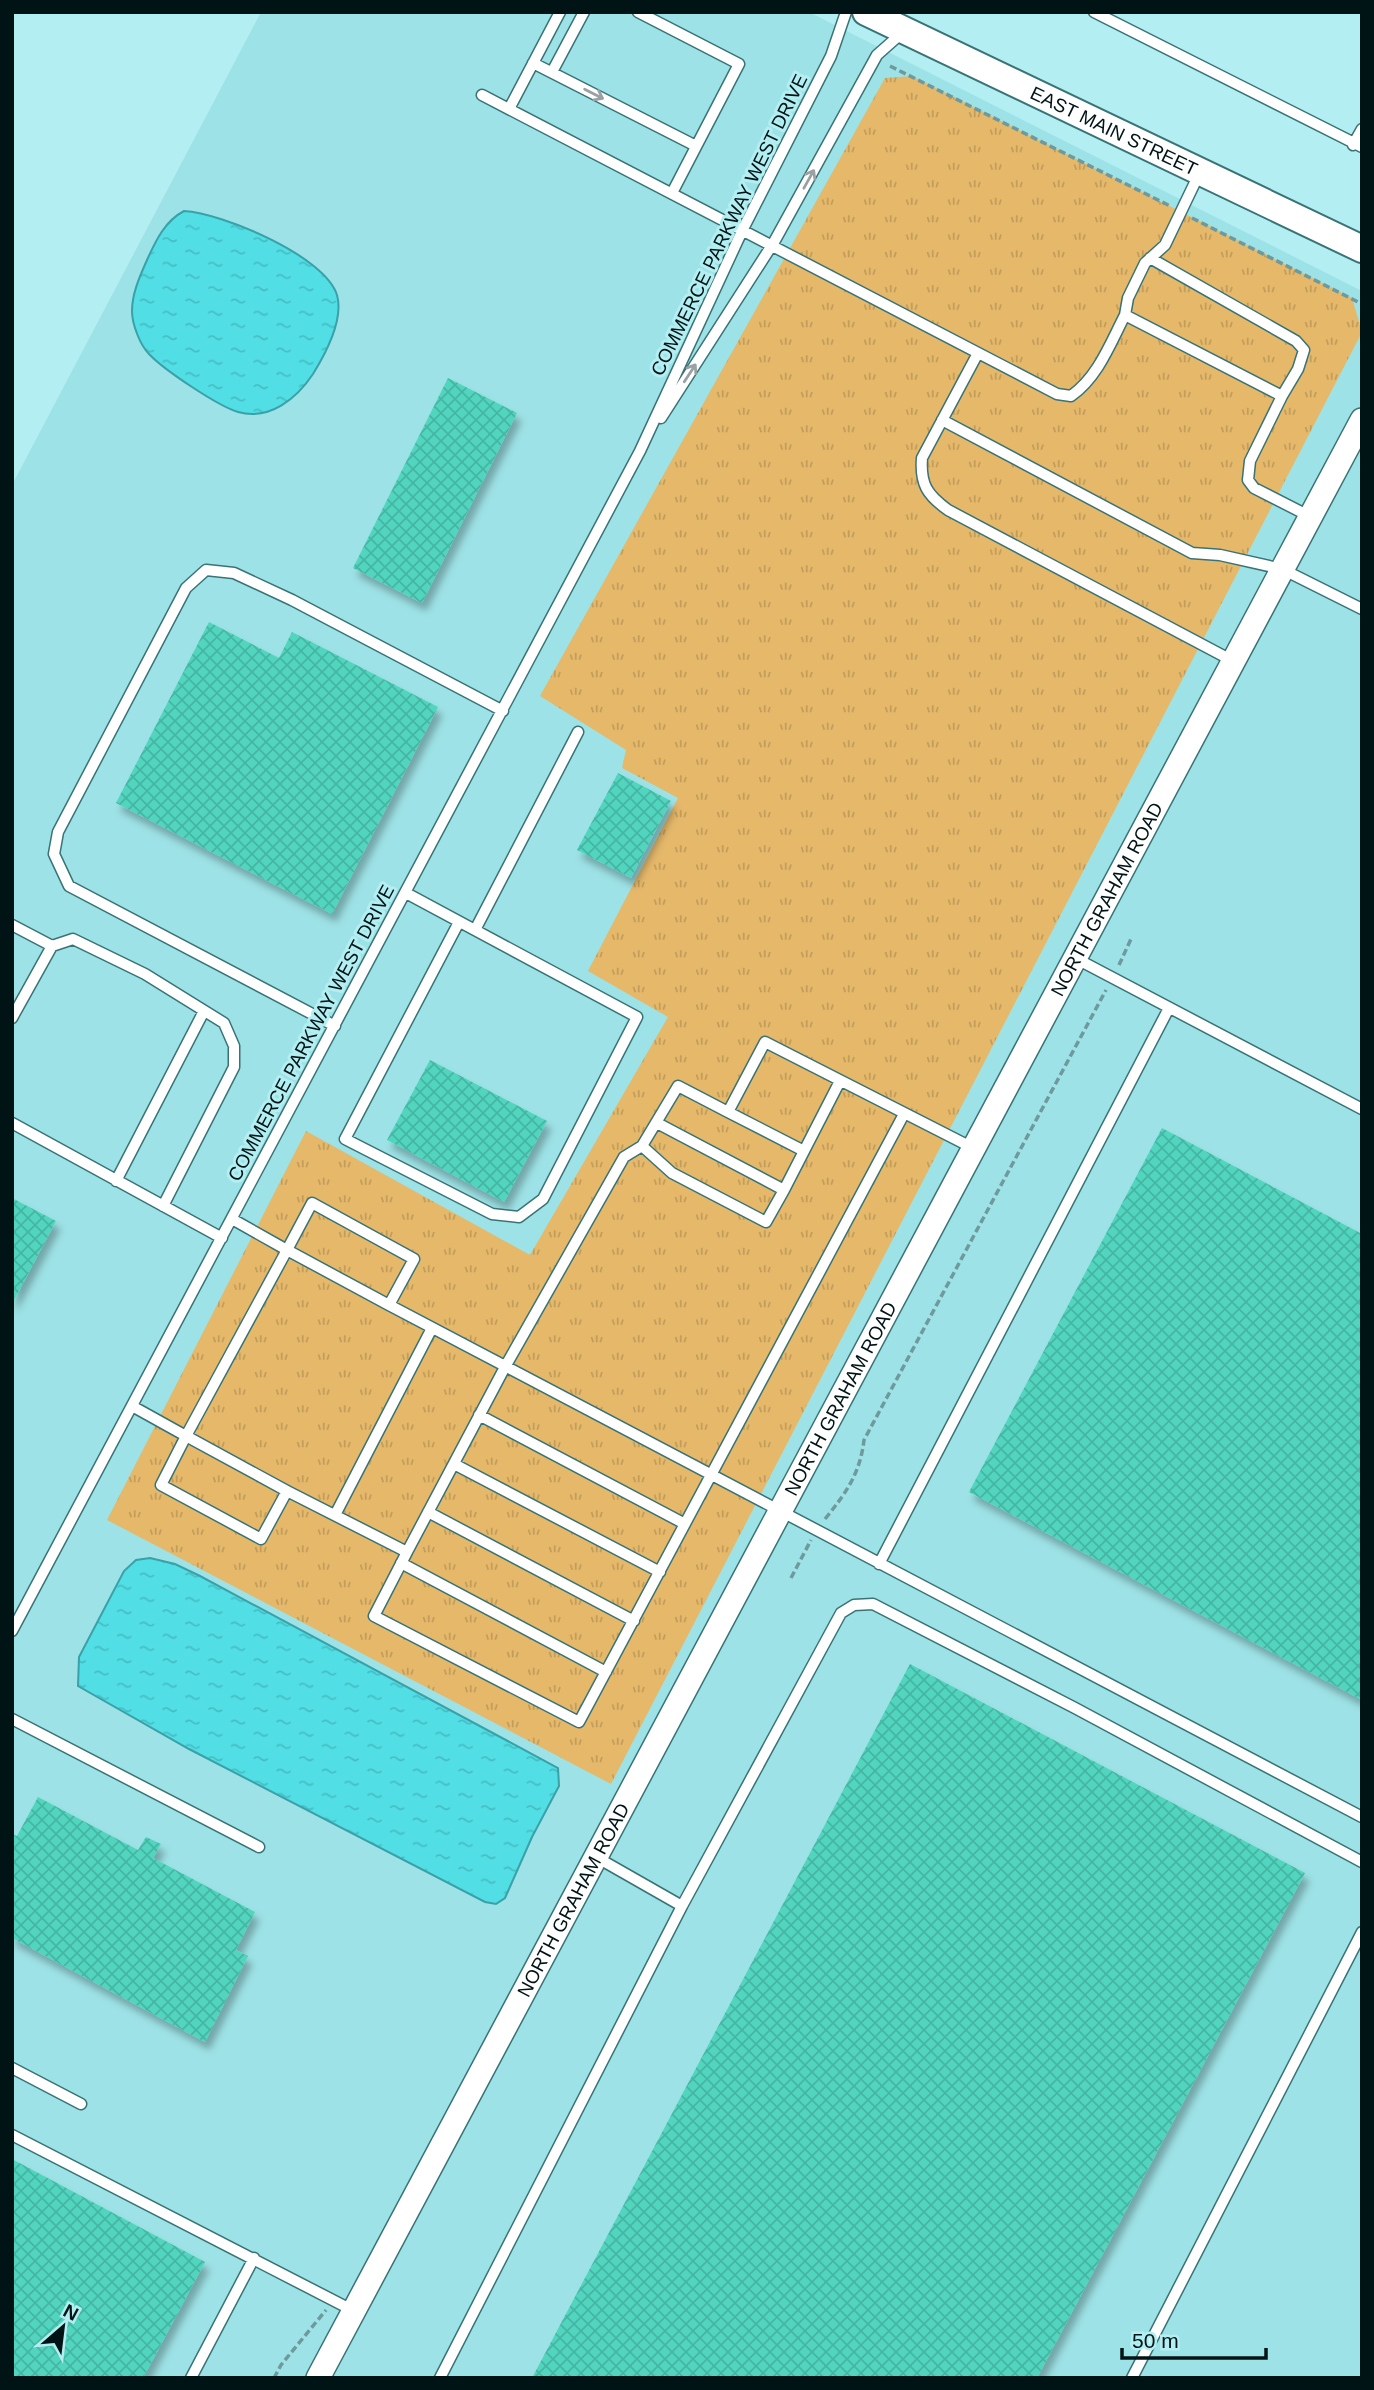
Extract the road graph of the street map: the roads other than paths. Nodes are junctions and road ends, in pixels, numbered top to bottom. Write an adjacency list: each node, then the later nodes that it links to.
1 (560, 12): 8 (lane)
2 (584, 12): 9 (lane)
3 (638, 12): 13 (lane)
4 (846, 12): 17 (lane, COMMERCE PARKWAY WEST DRIVE)
5 (1094, 12): 14 (lane)
6 (871, 13): 7 (main road, EAST MAIN STREET)
7 (904, 31): 15 (main road, EAST MAIN STREET); 18 (lane, COMMERCE PARKWAY WEST DRIVE, one-way to 7)
8 (533, 63): 9 (lane); 11 (lane)
9 (552, 72): 13 (lane, one-way to 13)
10 (482, 95): 11 (lane)
11 (509, 109): 16 (lane)
12 (1362, 129): 14 (lane)
13 (696, 146): 16 (lane)
14 (1358, 146)
15 (1200, 171): 19 (main road, EAST MAIN STREET); 20 (lane)
16 (672, 193): 17 (lane)
17 (743, 229): 18 (lane); 26 (lane, COMMERCE PARKWAY WEST DRIVE)
18 (772, 245): 22 (lane); 26 (lane, COMMERCE PARKWAY WEST DRIVE, one-way to 18)
19 (1362, 249)
20 (1150, 258): 21 (lane); 23 (lane)
21 (1125, 315): 22 (lane); 23 (lane)
22 (978, 353): 25 (lane)
23 (1282, 396): 27 (lane)
24 (1362, 419): 27 (street, NORTH GRAHAM ROAD)
25 (942, 420): 28 (lane); 30 (lane)
26 (640, 451): 31 (lane, COMMERCE PARKWAY WEST DRIVE)
27 (1310, 516): 28 (street, NORTH GRAHAM ROAD)
28 (1282, 569): 29 (lane); 30 (street, NORTH GRAHAM ROAD)
29 (1362, 609)
30 (1233, 662): 38 (street, NORTH GRAHAM ROAD)
31 (503, 711): 33 (lane, COMMERCE PARKWAY WEST DRIVE); 44 (lane)
32 (579, 732): 36 (lane)
33 (406, 893): 34 (lane); 44 (lane, COMMERCE PARKWAY WEST DRIVE)
34 (459, 922): 36 (lane); 36 (lane)
35 (12, 925): 37 (lane)
36 (475, 930)
37 (52, 946): 40 (lane); 42 (lane)
38 (1075, 958): 41 (lane); 52 (street, NORTH GRAHAM ROAD)
39 (12, 990): 40 (lane)
40 (24, 996): 43 (lane)
41 (1169, 1008): 46 (lane); 75 (lane)
42 (204, 1011): 54 (lane); 56 (lane)
43 (12, 1018)
44 (335, 1026): 57 (lane, COMMERCE PARKWAY WEST DRIVE)
45 (840, 1081): 47 (lane); 48 (lane); 53 (lane)
46 (1362, 1109)
47 (728, 1112): 50 (lane); 53 (lane)
48 (904, 1114): 52 (lane); 67 (lane)
49 (12, 1123): 54 (lane)
50 (657, 1123): 51 (lane); 55 (lane)
51 (642, 1146): 55 (lane); 62 (lane)
52 (973, 1149): 69 (street, NORTH GRAHAM ROAD)
53 (804, 1151): 55 (lane)
54 (116, 1181): 56 (lane)
55 (784, 1190)
56 (163, 1206): 58 (lane)
57 (232, 1219): 58 (lane, COMMERCE PARKWAY WEST DRIVE); 59 (lane)
58 (222, 1238): 63 (lane, COMMERCE PARKWAY WEST DRIVE)
59 (287, 1250): 60 (lane); 60 (lane); 65 (lane)
60 (389, 1305): 61 (lane)
61 (432, 1328): 62 (lane); 71 (lane)
62 (505, 1367): 64 (lane); 67 (lane)
63 (132, 1406): 65 (lane); 78 (lane, COMMERCE PARKWAY WEST DRIVE)
64 (479, 1415): 66 (lane); 72 (lane)
65 (186, 1436): 68 (lane); 68 (lane)
66 (454, 1464): 70 (lane); 76 (lane)
67 (712, 1475): 69 (lane); 72 (lane)
68 (287, 1490): 71 (lane)
69 (780, 1511): 75 (lane); 83 (street, NORTH GRAHAM ROAD)
70 (428, 1512): 73 (lane); 77 (lane)
71 (335, 1515): 73 (lane)
72 (685, 1524): 76 (lane)
73 (407, 1552): 74 (lane)
74 (401, 1563): 79 (lane); 79 (lane)
75 (879, 1564): 81 (lane)
76 (660, 1572): 77 (lane)
77 (634, 1621): 79 (lane)
78 (12, 1631)
79 (606, 1672)
80 (12, 1719): 82 (lane)
81 (1362, 1817)
82 (259, 1847)
83 (595, 1857): 85 (lane); 91 (street, NORTH GRAHAM ROAD)
84 (1362, 1863): 85 (lane)
85 (681, 1906): 94 (lane)
86 (1362, 1932): 95 (lane)
87 (12, 2068): 88 (lane)
88 (81, 2104)
89 (12, 2135): 90 (lane)
90 (254, 2258): 91 (lane); 92 (lane)
91 (344, 2306): 93 (street, NORTH GRAHAM ROAD)
92 (191, 2378)
93 (318, 2378)
94 (440, 2378)
95 (1132, 2378)

